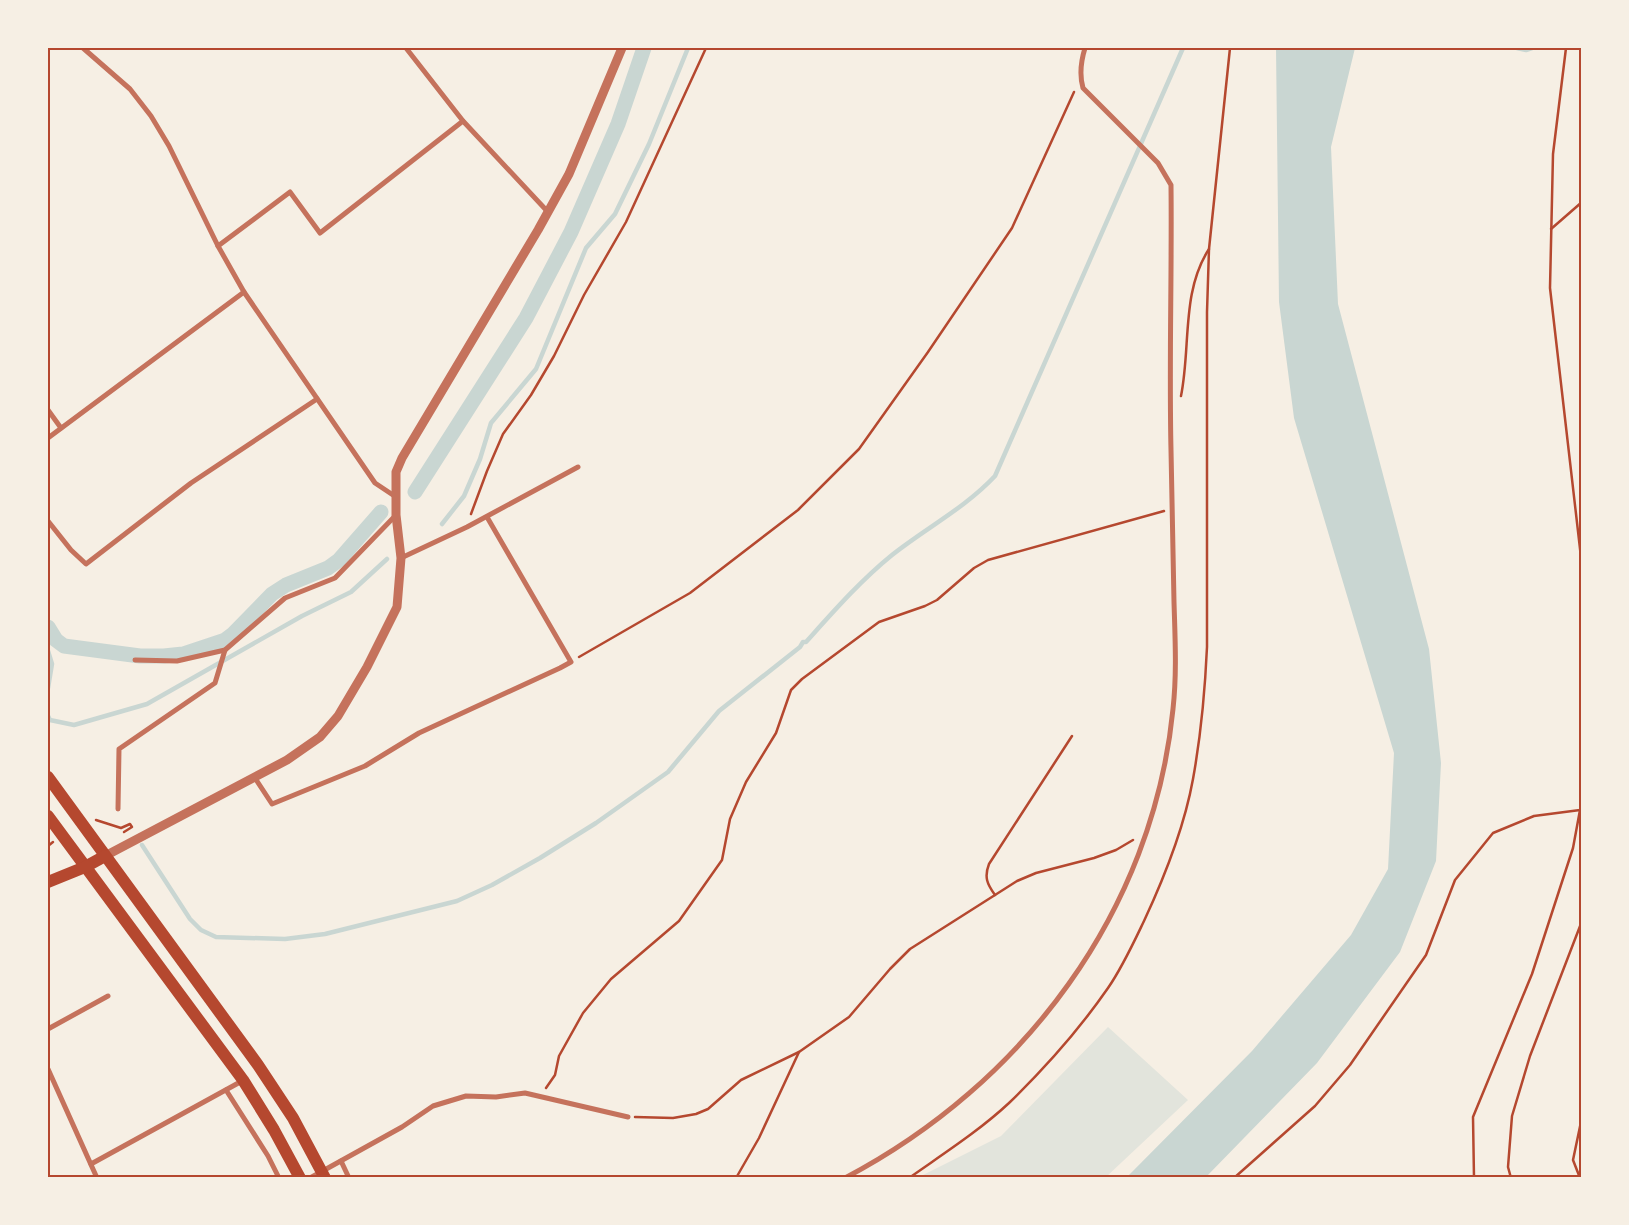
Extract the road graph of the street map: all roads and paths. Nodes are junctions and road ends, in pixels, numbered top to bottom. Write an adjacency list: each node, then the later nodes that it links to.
1 (83, 48): 13 (street)
2 (406, 48): 9 (street)
3 (622, 48): 11 (street)
4 (706, 48): 27 (path)
5 (1085, 48): 8 (street)
6 (1230, 48): 14 (path)
7 (1566, 48): 12 (path)
8 (1080, 78): 18 (street); 32 (path)
9 (463, 121): 11 (street); 13 (street)
10 (1582, 202): 12 (path)
11 (548, 212): 22 (street)
12 (1551, 229): 29 (path)
13 (218, 246): 15 (street)
14 (1209, 249): 18 (path); 67 (path)
15 (244, 292): 16 (street); 19 (street)
16 (317, 399): 22 (street); 26 (street)
17 (48, 410): 19 (street)
18 (1170, 418): 23 (street)
19 (61, 428): 20 (street)
20 (48, 438)
21 (578, 467): 25 (street)
22 (396, 497): 24 (street)
23 (1172, 509): 42 (street); 54 (path)
24 (396, 515): 28 (street); 30 (street)
25 (487, 517): 27 (street); 32 (street)
26 (48, 521)
27 (467, 527): 28 (street)
28 (401, 558): 35 (street)
29 (1582, 566)
30 (225, 650): 31 (street); 37 (street)
31 (134, 660)
32 (571, 662): 35 (street)
33 (1072, 736): 46 (path)
34 (48, 778): 43 (highway)
35 (255, 778): 43 (street)
36 (1582, 798): 38 (path)
37 (118, 809)
38 (1580, 810): 68 (path); 69 (path)
39 (48, 816): 44 (highway)
40 (122, 828): 41 (path)
41 (119, 835)
42 (1146, 837): 46 (path); 66 (street)
43 (106, 856): 44 (highway); 59 (highway)
44 (85, 867): 45 (highway); 52 (highway)
45 (48, 882)
46 (995, 895): 50 (path)
47 (1582, 921): 70 (path)
48 (108, 996): 49 (street)
49 (48, 1029)
50 (799, 1052): 55 (path); 65 (path)
51 (48, 1069): 58 (street)
52 (243, 1080): 53 (street); 62 (highway)
53 (226, 1090): 58 (street); 61 (street)
54 (541, 1096): 55 (street); 57 (street)
55 (628, 1117)
56 (1582, 1117): 71 (path)
57 (341, 1161): 59 (street); 64 (street)
58 (91, 1164): 60 (street)
59 (324, 1174): 63 (street)
60 (97, 1178)
61 (280, 1178)
62 (300, 1178)
63 (310, 1178)
64 (349, 1178)
65 (736, 1178)
66 (845, 1178)
67 (909, 1178)
68 (1234, 1178)
69 (1474, 1178)
70 (1511, 1178)
71 (1580, 1178)

